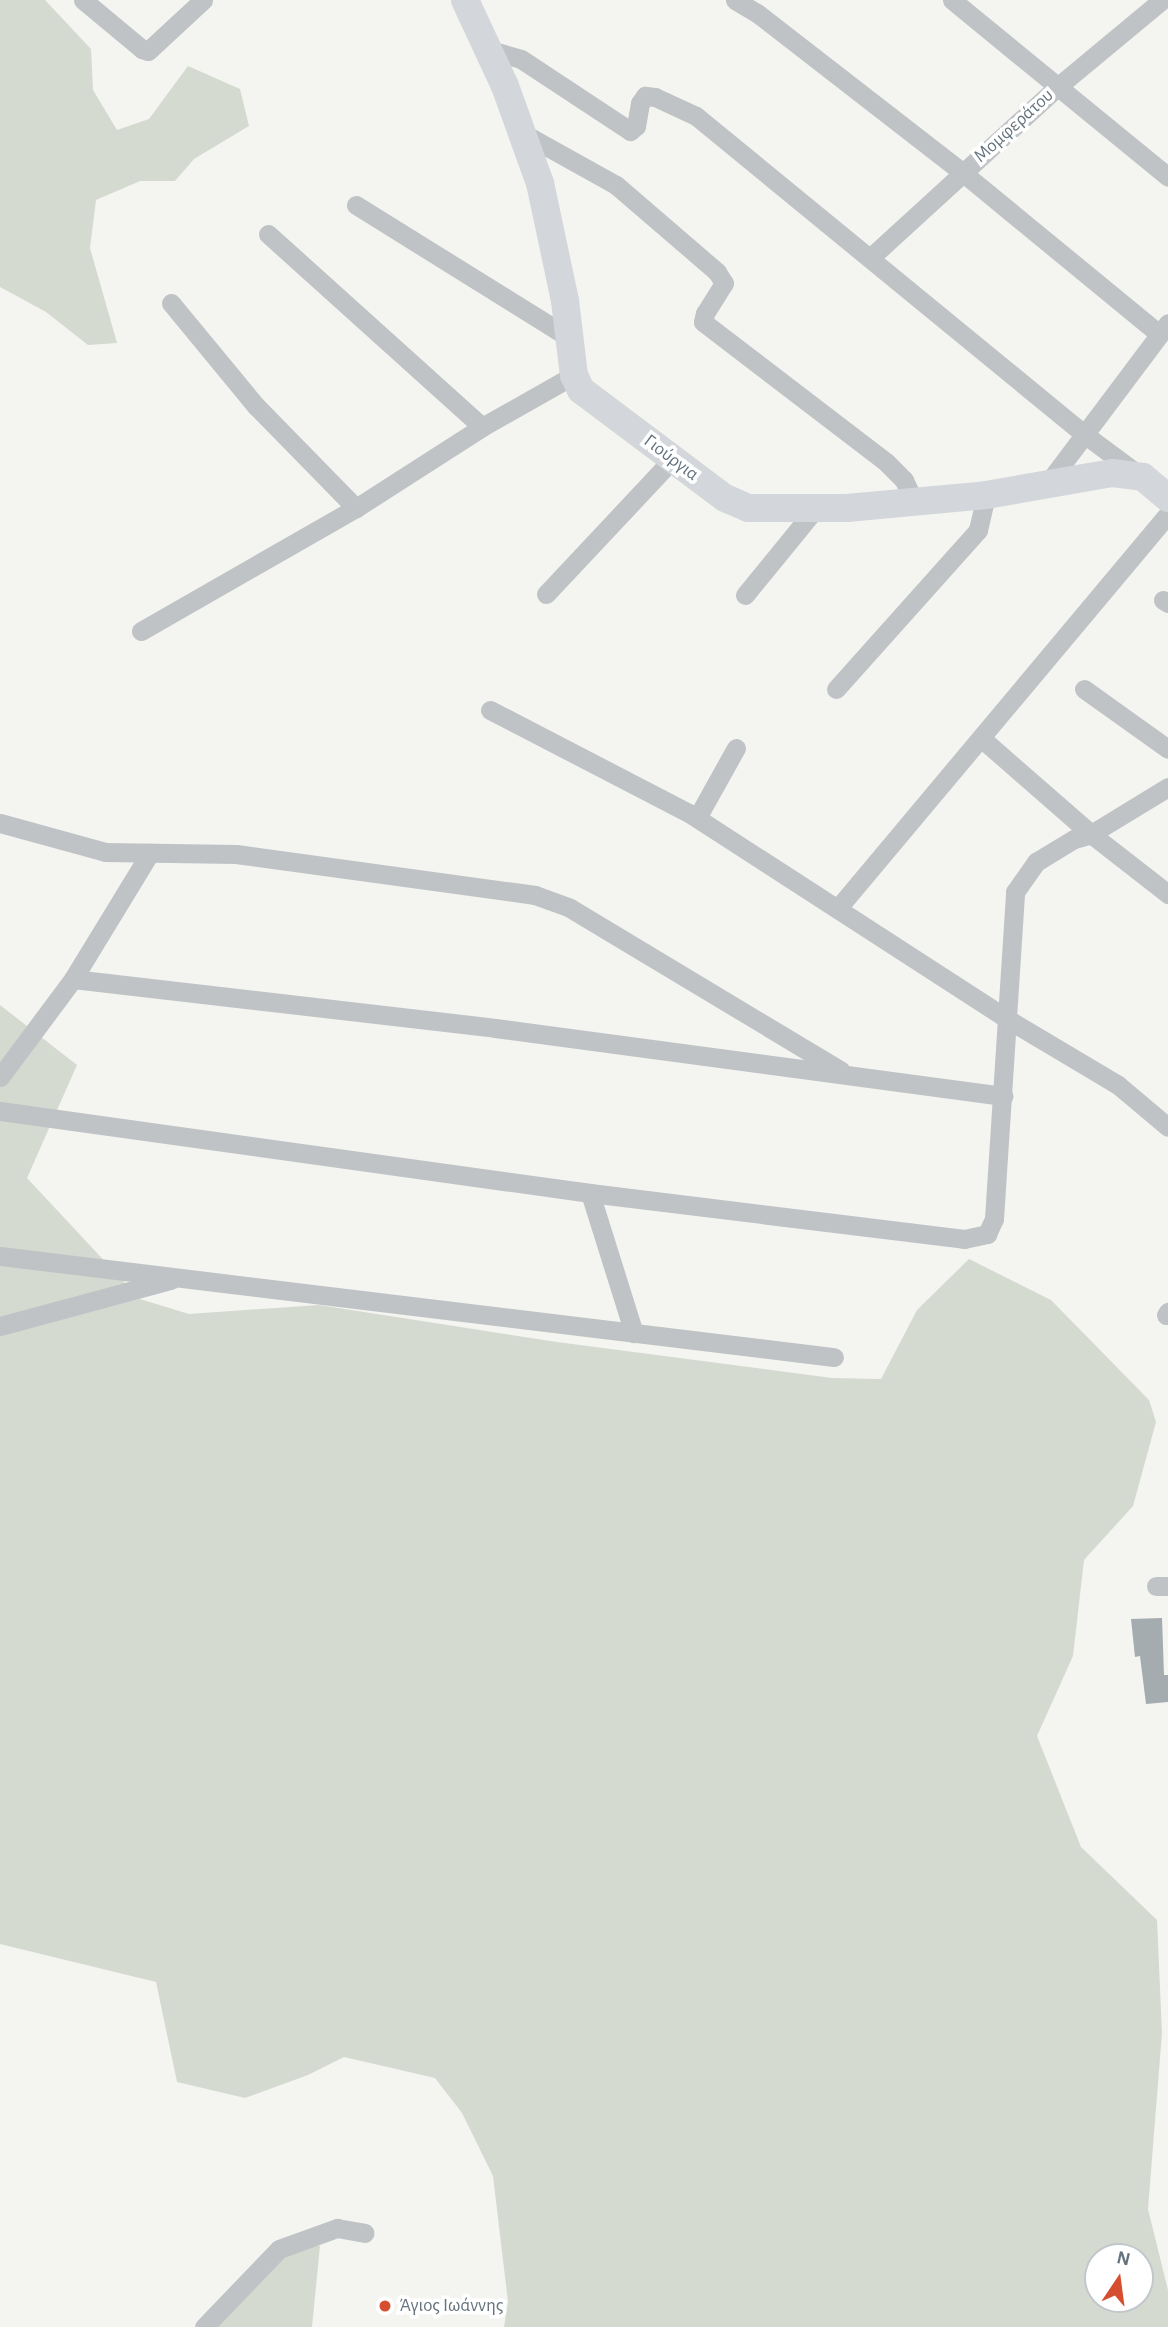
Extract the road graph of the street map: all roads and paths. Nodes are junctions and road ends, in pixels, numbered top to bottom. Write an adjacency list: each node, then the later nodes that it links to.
1 (83, 0): 2 (street)
2 (203, 0)
3 (465, 0): 7 (street)
4 (735, 0): 10 (street)
5 (952, 0): 8 (street)
6 (1162, 0): 8 (street, Μομφεράτου)
7 (490, 50): 9 (street); 14 (street)
8 (1056, 88): 10 (street, Μομφεράτου); 11 (street)
9 (519, 131): 17 (street); 26 (street)
10 (962, 172): 14 (street, Μομφεράτου); 16 (street)
11 (1168, 177)
12 (356, 205): 17 (street)
13 (268, 234): 19 (street)
14 (871, 257): 20 (street)
15 (171, 303): 27 (street)
16 (1164, 329): 20 (street)
17 (570, 338): 18 (street)
18 (574, 375): 19 (street); 21 (street, Γιούργια)
19 (482, 427): 27 (street)
20 (1084, 434): 22 (street); 23 (street)
21 (672, 460): 28 (street, Γιούργια); 30 (street)
22 (1143, 477): 23 (street, Γιούργια); 25 (street)
23 (1048, 483): 24 (street, Γιούργια)
24 (986, 495): 26 (street, Γιούργια); 33 (street)
25 (1168, 498)
26 (914, 501): 28 (street, Γιούργια)
27 (356, 508): 32 (street)
28 (816, 508): 31 (street)
29 (1168, 514): 36 (street)
30 (546, 594)
31 (745, 595)
32 (141, 631)
33 (836, 689)
34 (1084, 689): 38 (street)
35 (490, 710): 40 (street)
36 (981, 738): 42 (street); 45 (street)
37 (736, 748): 40 (street)
38 (1168, 749)
39 (1168, 787): 42 (street)
40 (697, 818): 45 (street)
41 (0, 823): 43 (street)
42 (1091, 834): 44 (street); 47 (street)
43 (150, 853): 46 (street); 48 (street)
44 (1168, 894)
45 (838, 908): 47 (street)
46 (73, 979): 48 (street); 49 (street)
47 (1009, 1020): 50 (street); 52 (street)
48 (848, 1075): 50 (street)
49 (0, 1077)
50 (1003, 1096): 53 (street)
51 (0, 1111): 53 (street)
52 (1168, 1127)
53 (590, 1193): 57 (street)
54 (0, 1256): 55 (street)
55 (183, 1277): 56 (street); 57 (street)
56 (0, 1326)
57 (634, 1332): 58 (street)
58 (834, 1356)
59 (365, 2233): 60 (street)
60 (204, 2327)

